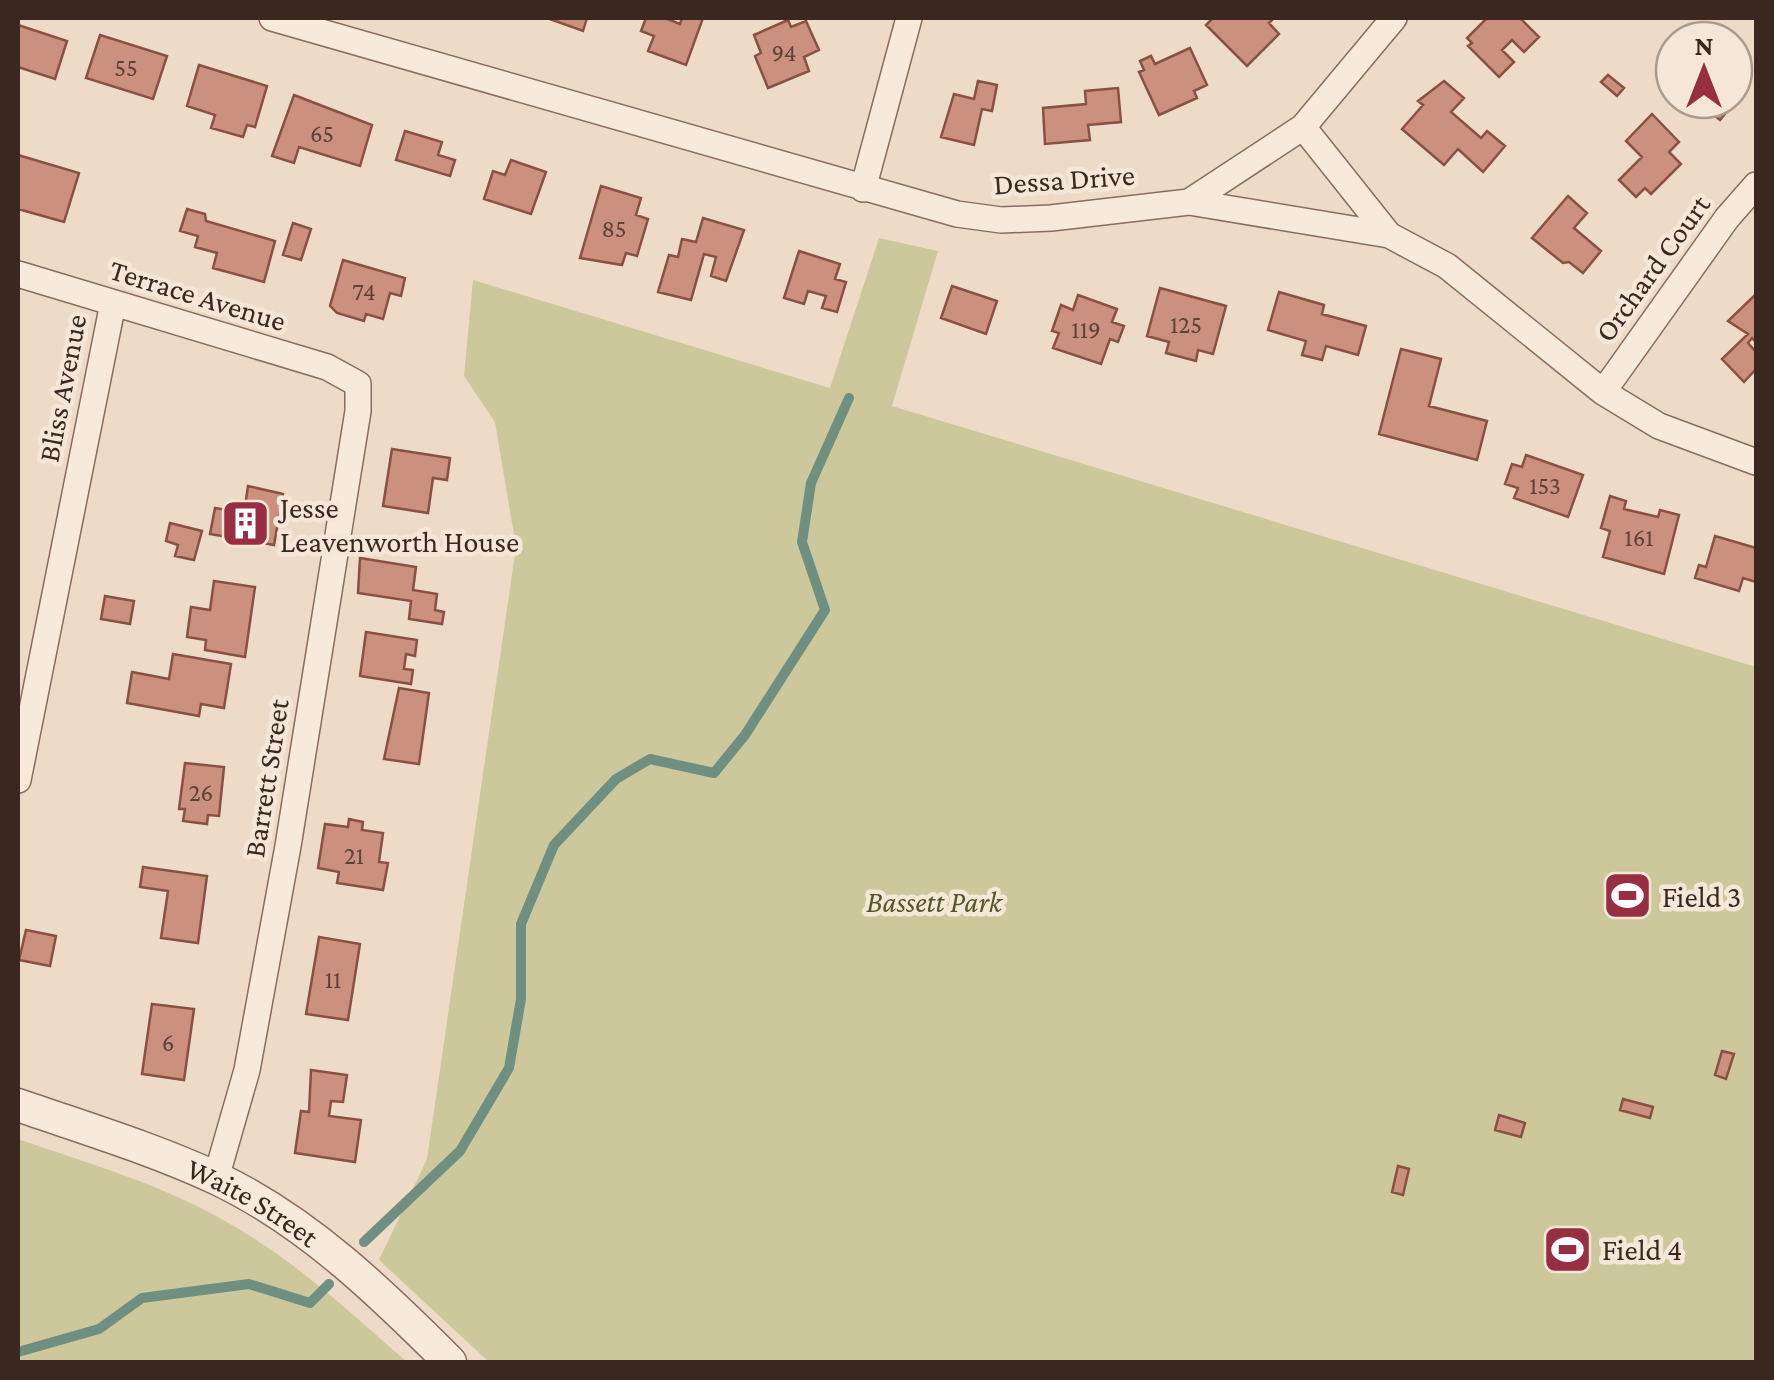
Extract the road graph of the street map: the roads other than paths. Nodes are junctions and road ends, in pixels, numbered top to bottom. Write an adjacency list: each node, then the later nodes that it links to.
1 (272, 18): 6 (street, Dessa Drive)
2 (908, 18): 6 (street)
3 (1394, 18): 4 (street)
4 (1303, 127): 7 (street); 8 (street)
5 (1756, 185): 12 (street, Orchard Court)
6 (863, 189): 7 (street, Dessa Drive)
7 (1189, 202): 8 (street, Dessa Drive)
8 (1389, 234): 12 (street, Dessa Drive)
9 (18, 274): 10 (street, Terrace Avenue)
10 (112, 303): 11 (street, Terrace Avenue); 14 (street, Bliss Avenue)
11 (358, 384): 16 (street, Barrett Street)
12 (1603, 392): 13 (street, Dessa Drive)
13 (1756, 462)
14 (18, 780)
15 (18, 1105): 16 (street, Waite Street)
16 (216, 1178): 17 (street, Waite Street)
17 (450, 1362)

